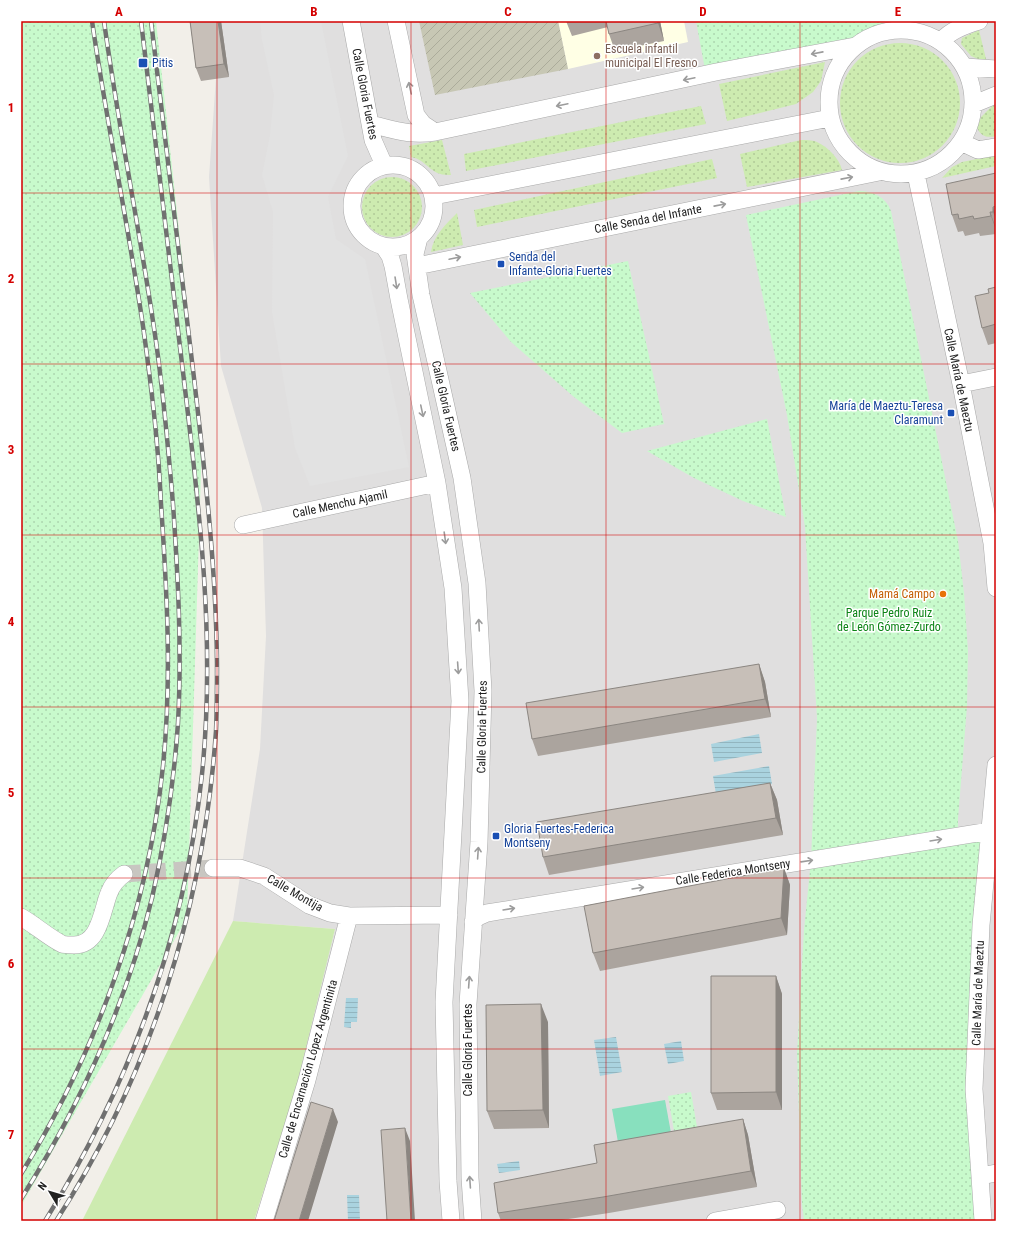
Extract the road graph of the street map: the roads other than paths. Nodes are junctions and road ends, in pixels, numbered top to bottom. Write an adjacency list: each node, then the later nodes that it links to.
1 (351, 21): 12 (street, Calle Gloria Fuertes)
2 (396, 21): 13 (street, one-way to 2)
3 (979, 21): 5 (street)
4 (885, 26): 5 (street); 6 (street)
5 (941, 41): 7 (street)
6 (855, 46): 11 (street); 13 (street, one-way to 13)
7 (965, 68): 8 (street); 10 (street)
8 (996, 69)
9 (996, 95): 10 (street)
10 (974, 104): 14 (street)
11 (830, 118): 17 (street); 19 (street)
12 (370, 124): 13 (street); 16 (street, Calle Gloria Fuertes)
13 (429, 128)
14 (961, 142): 15 (street); 18 (street)
15 (996, 147)
16 (384, 166): 19 (street); 21 (street)
17 (879, 172): 18 (street); 22 (street, Calle Senda del Infante, one-way to 17)
18 (916, 174): 24 (street, Calle María de Maeztu)
19 (434, 196): 20 (street)
20 (419, 238): 21 (street); 22 (street, Calle Gloria Fuertes)
21 (384, 247): 25 (street, Calle Gloria Fuertes, one-way to 25)
22 (417, 266): 35 (street, Calle Gloria Fuertes, one-way to 22)
23 (996, 377): 24 (street)
24 (961, 384): 27 (street, Calle María de Maeztu)
25 (437, 483): 26 (street, Calle Menchu Ajamil); 32 (street, Calle Gloria Fuertes, one-way to 32)
26 (244, 525)
27 (996, 588)
28 (996, 765): 29 (street, Calle María de Maeztu)
29 (993, 830): 35 (street, Calle Federica Montseny, one-way to 29); 36 (street, Calle María de Maeztu)
30 (213, 868): 33 (street, Calle Montija)
31 (124, 874): 34 (street)
32 (449, 915): 33 (street, Calle Montija); 39 (street, Calle Gloria Fuertes)
33 (349, 916): 38 (street, Calle de Encarnación López Argentinita)
34 (21, 917)
35 (473, 922): 40 (street, Calle Gloria Fuertes, one-way to 35)
36 (988, 1175): 42 (street, Calle María de Maeztu)
37 (777, 1210): 41 (street)
38 (264, 1221)
39 (451, 1221)
40 (474, 1221)
41 (715, 1221)
42 (983, 1221)

